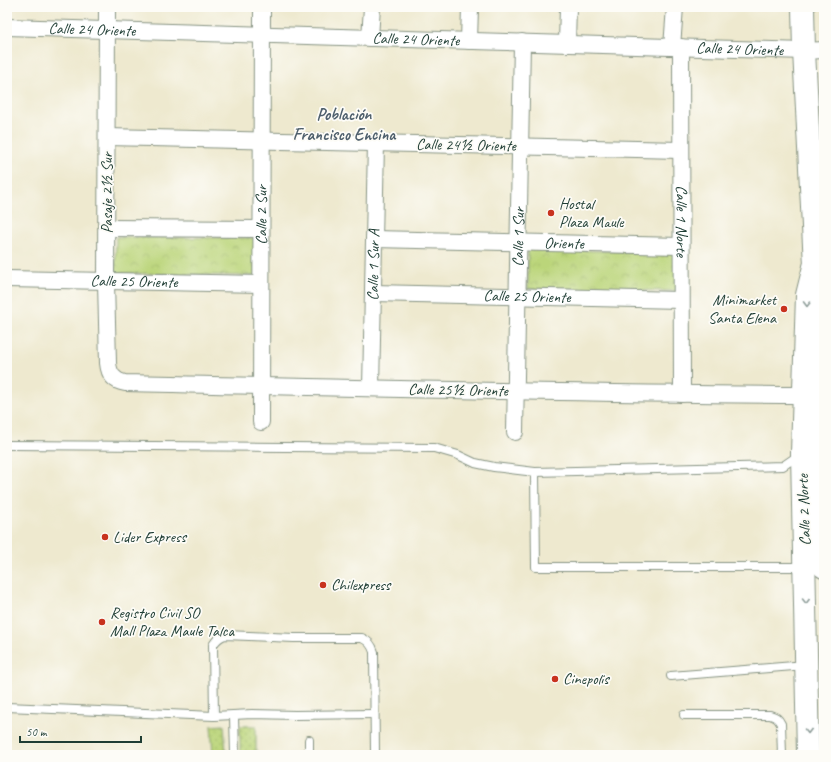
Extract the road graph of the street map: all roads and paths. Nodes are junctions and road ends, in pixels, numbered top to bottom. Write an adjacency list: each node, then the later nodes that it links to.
1 (107, 7): 9 (street, Pasaje 2½ Sur)
2 (262, 7): 10 (street, Calle 2 Sur)
3 (372, 7): 11 (street)
4 (470, 7): 12 (street)
5 (568, 7): 14 (street)
6 (675, 7): 15 (street, Calle 1 Norte)
7 (804, 7): 16 (main road, Calle 2 Norte)
8 (7, 27): 9 (street, Calle 24 Oriente)
9 (107, 30): 10 (street, Calle 24 Oriente); 17 (street, Pasaje 2½ Sur)
10 (262, 35): 11 (street, Calle 24 Oriente); 18 (street, Calle 2 Sur)
11 (370, 38): 12 (street, Calle 24 Oriente)
12 (469, 40): 13 (street, Calle 24 Oriente)
13 (522, 42): 14 (street, Calle 24 Oriente); 20 (street, Calle 1 Sur)
14 (567, 43): 15 (street, Calle 24 Oriente)
15 (676, 47): 16 (street, Calle 24 Oriente); 21 (street, Calle 1 Norte)
16 (814, 51): 27 (main road, Calle 2 Norte)
17 (107, 137): 18 (street, Calle 24½ Oriente); 22 (street, Pasaje 2½ Sur)
18 (262, 140): 19 (street, Calle 24½ Oriente); 23 (street, Calle 2 Sur)
19 (376, 143): 20 (street, Calle 24½ Oriente); 24 (street, Calle 1 Sur A)
20 (520, 146): 21 (street, Calle 24½ Oriente); 25 (street, Calle 1 Sur)
21 (681, 150): 26 (street, Calle 1 Norte)
22 (107, 228): 23 (street); 29 (street, Pasaje 2½ Sur)
23 (261, 229): 30 (street, Calle 2 Sur)
24 (374, 239): 25 (street, Oriente); 31 (street, Calle 1 Sur A)
25 (518, 242): 26 (street, Oriente); 32 (street, Calle 1 Sur)
26 (681, 246): 33 (street, Calle 1 Norte)
27 (817, 252): 39 (main road, Calle 2 Norte, one-way to 39); 45 (main road, Calle 2 Norte)
28 (7, 279): 29 (street, Calle 25 Oriente)
29 (106, 282): 30 (street, Calle 25 Oriente); 34 (street, Pasaje 2½ Sur)
30 (261, 284): 35 (street, Calle 2 Sur)
31 (373, 293): 32 (street, Calle 25 Oriente); 36 (street, Calle 1 Sur A)
32 (517, 296): 33 (street, Calle 25 Oriente); 37 (street, Calle 1 Sur)
33 (681, 300): 38 (street, Calle 1 Norte)
34 (113, 378): 35 (street, Calle 25½ Oriente)
35 (261, 386): 36 (street, Calle 25½ Oriente); 40 (street, Calle 2 Sur)
36 (371, 388): 37 (street, Calle 25½ Oriente)
37 (515, 391): 38 (street, Calle 25½ Oriente); 41 (street, Calle 1 Sur)
38 (682, 394): 39 (street, Calle 25½ Oriente)
39 (805, 395): 43 (main road, Calle 2 Norte)
40 (261, 422)
41 (515, 432)
42 (7, 445): 44 (lane)
43 (802, 453): 44 (lane); 46 (main road, Calle 2 Norte)
44 (535, 472): 46 (lane)
45 (823, 502): 46 (main road, Calle 2 Norte)
46 (815, 567): 47 (main road, Calle 2 Norte, one-way to 47)
47 (807, 665): 48 (lane); 59 (main road, Calle 2 Norte, one-way to 59)
48 (670, 676)
49 (7, 707): 52 (lane)
50 (374, 714): 52 (lane); 53 (lane); 57 (lane)
51 (684, 715): 58 (lane)
52 (214, 716): 53 (lane)
53 (234, 716): 55 (lane)
54 (309, 740): 56 (lane)
55 (235, 755)
56 (310, 755)
57 (375, 755)
58 (782, 755)
59 (808, 755)

